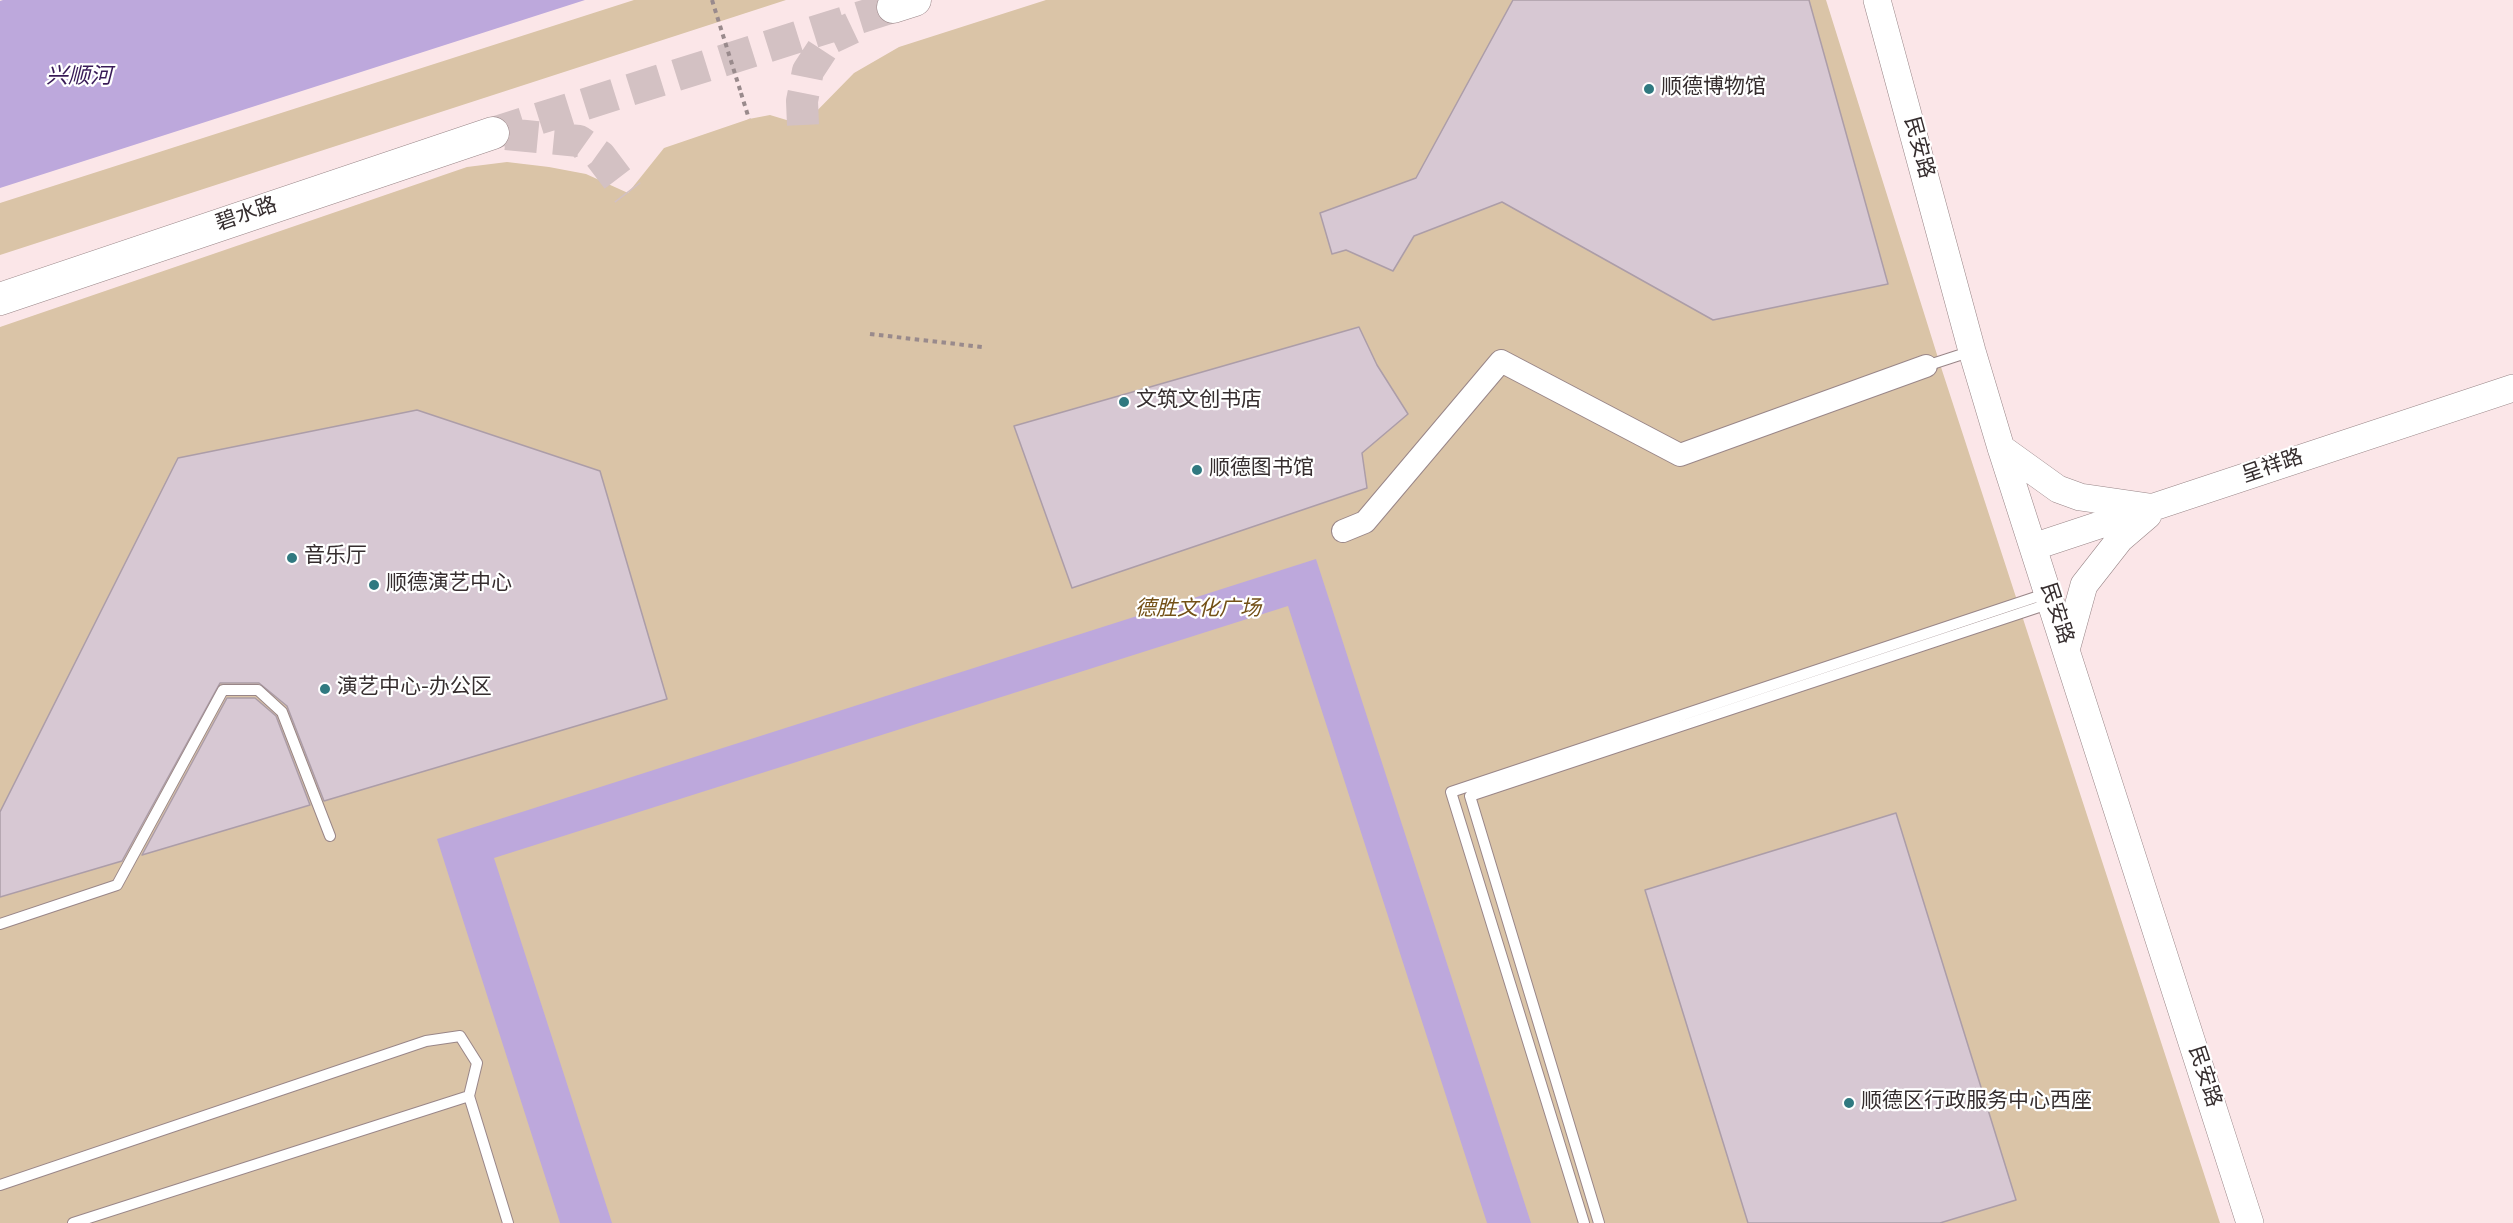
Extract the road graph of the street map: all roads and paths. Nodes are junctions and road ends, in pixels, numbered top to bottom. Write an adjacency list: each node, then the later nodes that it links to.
1 (712, 0): 3 (path, bridge)
2 (1877, 0): 8 (street, 民安路)
3 (749, 119)
4 (493, 133): 5 (main road, 碧水路)
5 (0, 299)
6 (870, 334): 7 (path)
7 (982, 347)
8 (1972, 351): 9 (lane); 11 (street, 民安路)
9 (1926, 366): 13 (street)
10 (2513, 388): 12 (street, 呈祥路)
11 (2001, 448): 12 (street); 14 (street, 民安路)
12 (2156, 508): 14 (street, 呈祥路); 16 (street)
13 (1343, 531)
14 (2033, 547): 15 (street, 民安路)
15 (2049, 598): 16 (street, 民安路); 23 (lane); 24 (lane)
16 (2066, 651): 25 (street, 民安路)
17 (330, 836): 18 (lane)
18 (0, 924)
19 (469, 1096): 20 (lane); 21 (lane); 22 (lane)
20 (0, 1185)
21 (73, 1223)
22 (508, 1223)
23 (1584, 1223)
24 (1599, 1223)
25 (2250, 1223)

